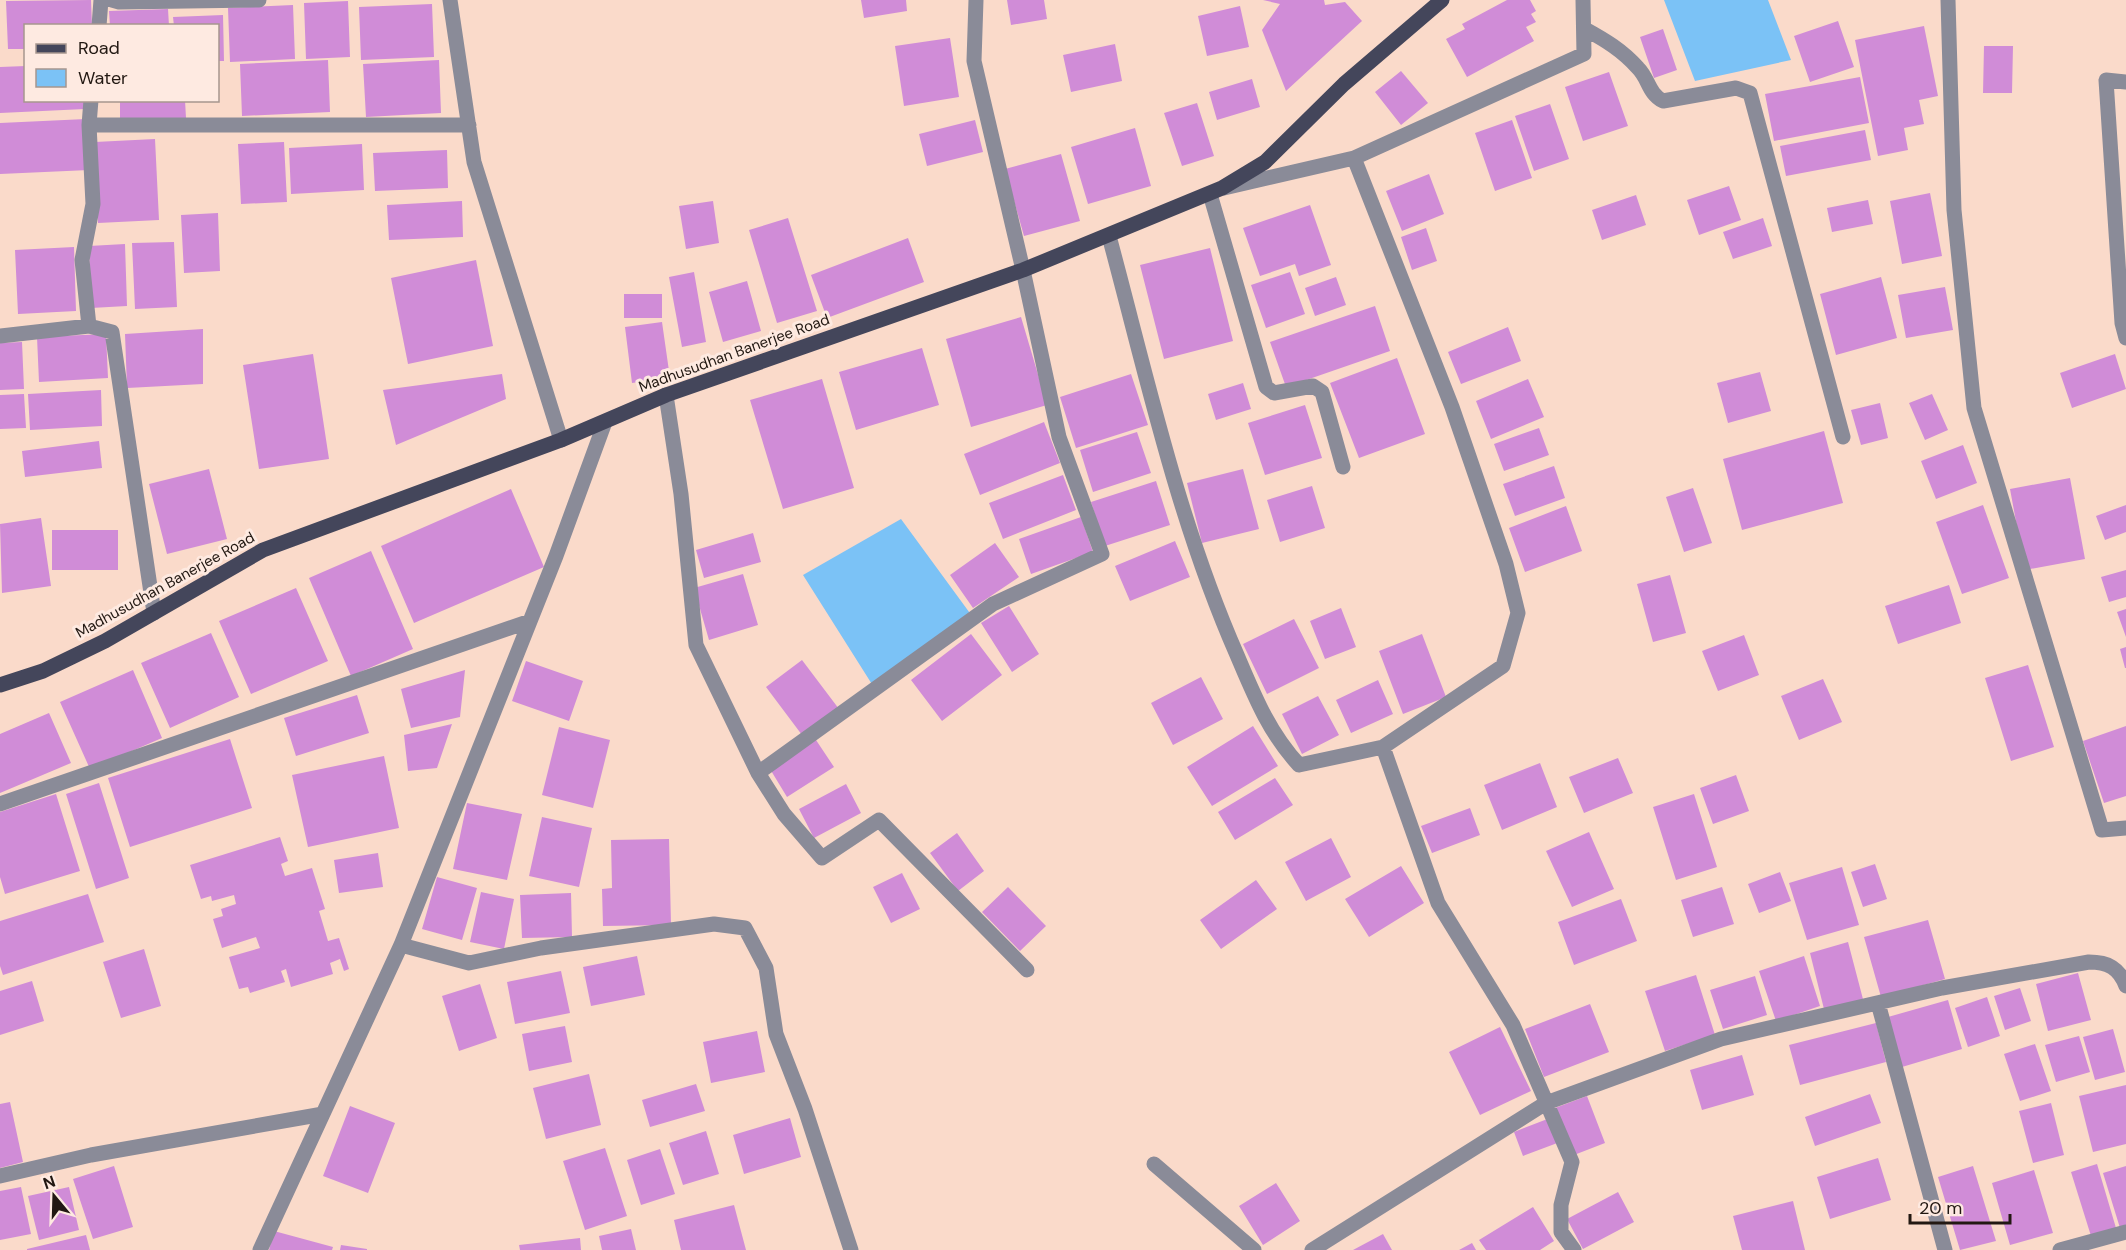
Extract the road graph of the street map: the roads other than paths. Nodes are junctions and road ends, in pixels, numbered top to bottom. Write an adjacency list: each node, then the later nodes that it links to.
1 (101, 0): 9 (street)
2 (112, 0): 3 (street)
3 (260, 0)
4 (450, 0): 14 (street)
5 (976, 0): 18 (street)
6 (1442, 0): 16 (main road, Madhusudhan Banerjee Road)
7 (1583, 0): 10 (street)
8 (1948, 0): 33 (street)
9 (99, 24)
10 (1585, 29): 15 (street); 24 (street)
11 (2126, 82): 21 (street)
12 (91, 102): 13 (street)
13 (89, 125): 14 (street); 19 (street)
14 (469, 125): 25 (street)
15 (1354, 158): 16 (street); 30 (street)
16 (1216, 191): 17 (main road, Madhusudhan Banerjee Road); 26 (street)
17 (1109, 236): 18 (main road, Madhusudhan Banerjee Road); 30 (street)
18 (1023, 270): 22 (main road, Madhusudhan Banerjee Road); 31 (street)
19 (89, 326): 20 (street); 27 (street)
20 (0, 336)
21 (2126, 338)
22 (666, 394): 23 (main road, Madhusudhan Banerjee Road); 31 (street)
23 (605, 422): 25 (main road, Madhusudhan Banerjee Road); 28 (street)
24 (1843, 437)
25 (561, 440): 27 (main road, Madhusudhan Banerjee Road)
26 (1343, 468)
27 (154, 613): 29 (main road, Madhusudhan Banerjee Road)
28 (530, 621): 32 (street); 34 (street)
29 (0, 685)
30 (1383, 747): 38 (street)
31 (758, 773): 35 (street)
32 (0, 804)
33 (2126, 828)
34 (401, 945): 39 (street); 44 (street)
35 (1027, 970)
36 (2126, 986): 37 (street)
37 (1878, 1003): 38 (street); 48 (street)
38 (1546, 1103): 46 (street); 47 (street)
39 (323, 1114): 41 (street); 43 (street)
40 (1154, 1164): 45 (street)
41 (0, 1176)
42 (2126, 1232): 49 (street)
43 (260, 1250)
44 (851, 1250)
45 (1254, 1250)
46 (1312, 1250)
47 (1574, 1250)
48 (1945, 1250)
49 (2060, 1250)

